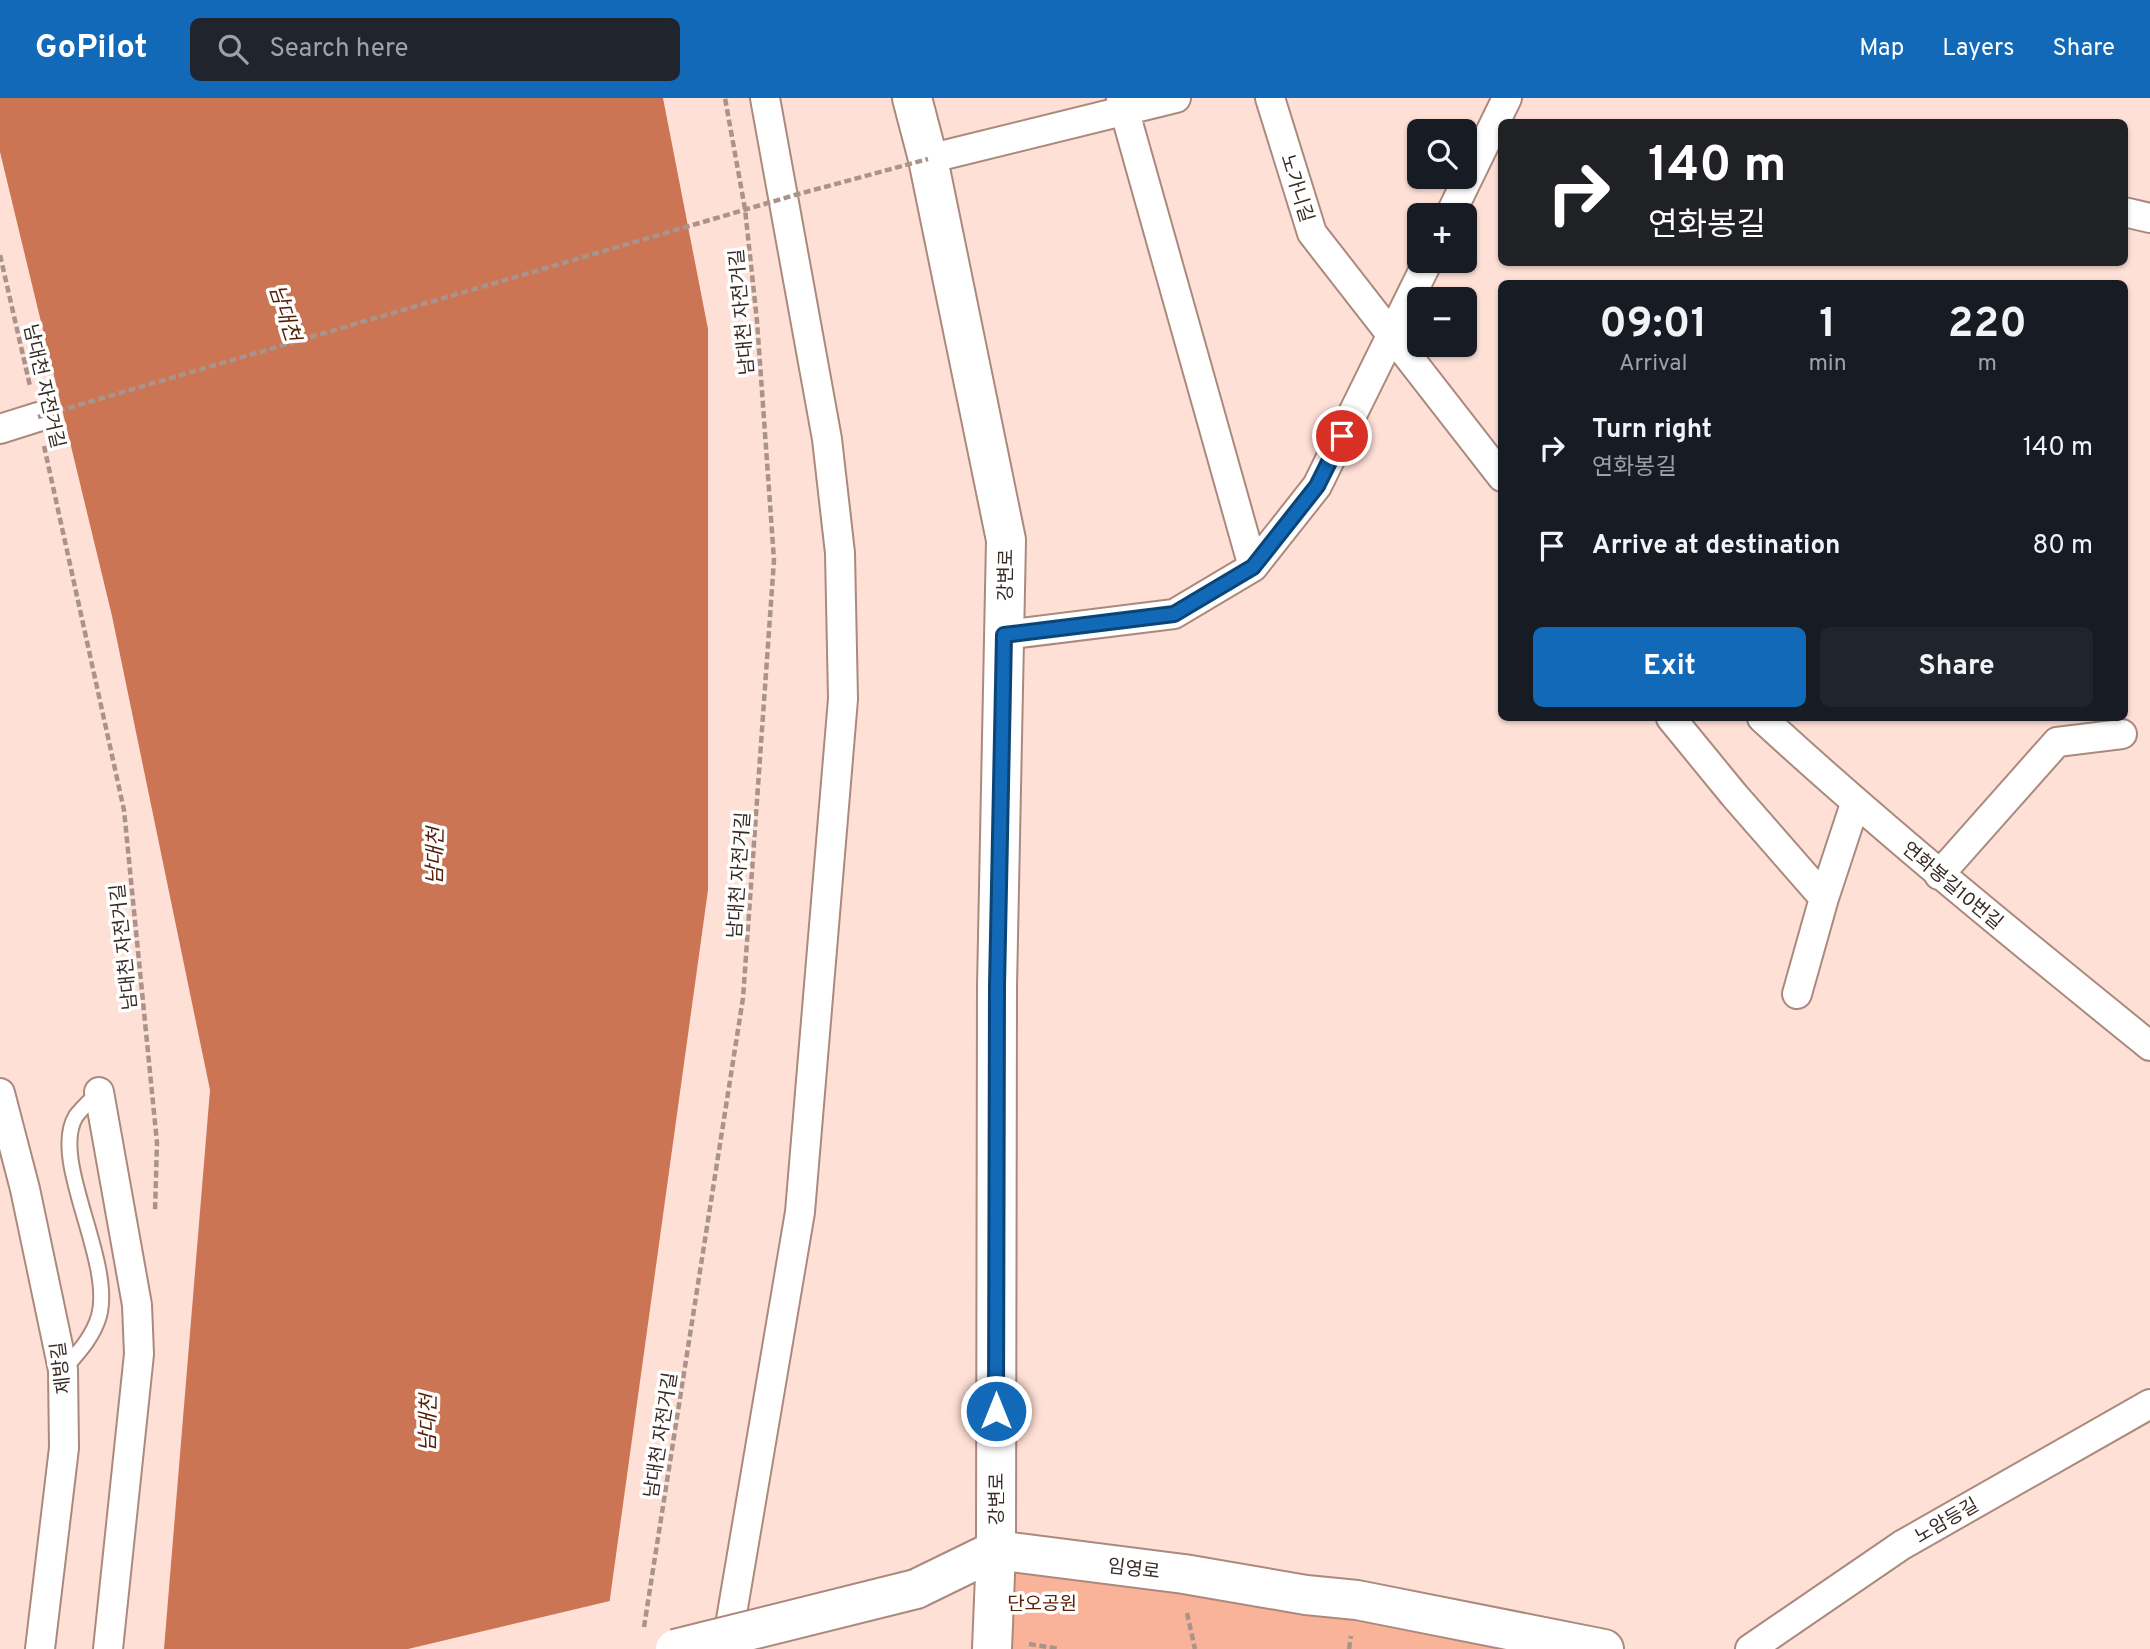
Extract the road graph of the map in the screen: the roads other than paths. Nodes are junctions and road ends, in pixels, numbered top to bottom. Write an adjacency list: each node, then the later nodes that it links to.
1 (765, 98): 35 (street)
2 (912, 98): 7 (street, 강변로)
3 (1176, 98): 6 (street)
4 (1270, 98): 12 (street, 노가니길)
5 (1507, 98): 8 (street)
6 (1123, 104): 7 (street); 16 (street)
7 (928, 159): 17 (street, 강변로)
8 (1456, 203)
9 (2128, 213): 10 (street)
10 (2150, 218)
11 (1422, 273): 12 (street)
12 (1391, 337): 15 (street); 16 (street)
13 (35, 406): 14 (street)
14 (0, 429)
15 (1498, 472)
16 (1253, 567): 17 (street)
17 (1004, 635): 30 (street, 강변로)
18 (1673, 721): 23 (street)
19 (1765, 721): 21 (street, 연화봉길10번길)
20 (2122, 734): 22 (street)
21 (1855, 804): 22 (street, 연화봉길10번길); 23 (street)
22 (1938, 875): 25 (street, 연화봉길10번길)
23 (1824, 898): 24 (street)
24 (1797, 994)
25 (2150, 1046)
26 (99, 1092): 28 (lane); 34 (street)
27 (0, 1093): 28 (street, 제방길)
28 (63, 1370): 33 (street, 제방길)
29 (2150, 1404): 37 (street, 노암등길)
30 (996, 1550): 31 (street, bridge); 32 (street, 임영로); 36 (street, 강변로)
31 (659, 1642)
32 (1591, 1648)
33 (40, 1649)
34 (108, 1649)
35 (726, 1649)
36 (992, 1649)
37 (1750, 1649)

